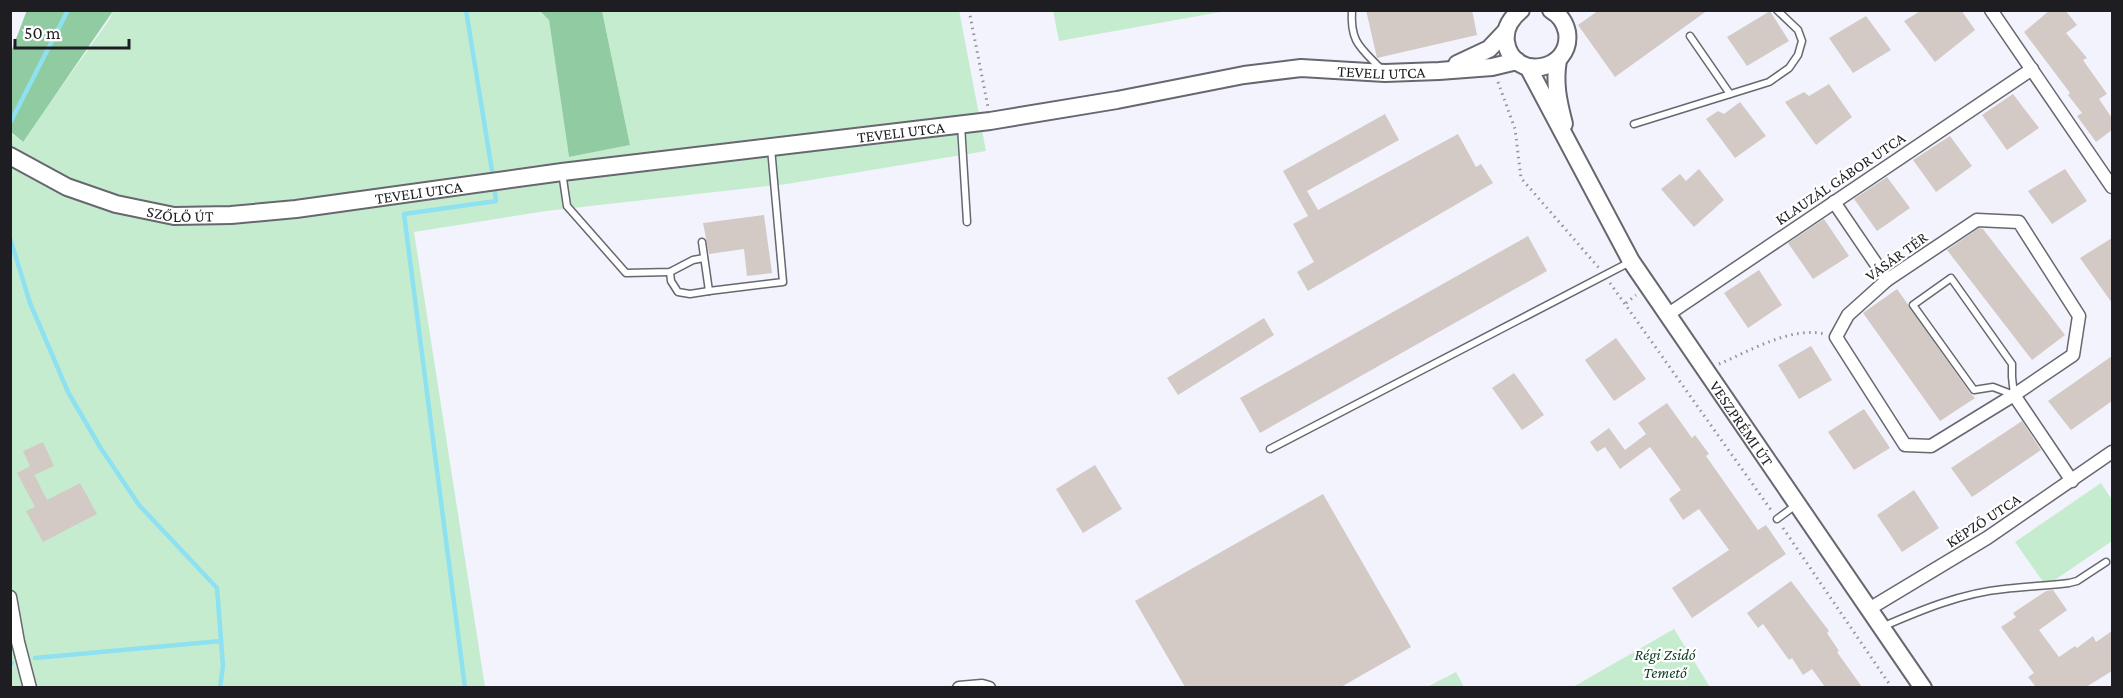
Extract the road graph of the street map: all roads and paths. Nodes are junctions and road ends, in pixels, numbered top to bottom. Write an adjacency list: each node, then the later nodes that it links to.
1 (969, 10): 16 (path)
2 (1352, 10): 14 (lane)
3 (1521, 10): 7 (main road, TEVELI UTCA)
4 (1777, 10): 15 (lane)
5 (1991, 10): 12 (street)
6 (1560, 13): 9 (main road, VESZPRÉMI ÚT)
7 (1506, 31): 10 (main road, VESZPRÉMI ÚT); 13 (main road, TEVELI UTCA)
8 (1690, 36): 15 (lane)
9 (1558, 60): 10 (main road, TEVELI UTCA); 20 (main road, VESZPRÉMI ÚT)
10 (1522, 64): 11 (main road, TEVELI UTCA); 20 (main road, VESZPRÉMI ÚT)
11 (1492, 67): 13 (main road, TEVELI UTCA); 31 (path)
12 (2032, 69): 23 (street); 25 (street, KLAUZÁL GÁBOR UTCA)
13 (1439, 71): 14 (main road, TEVELI UTCA)
14 (1384, 73): 16 (main road, TEVELI UTCA)
15 (1730, 94): 18 (lane)
16 (990, 121): 17 (main road, TEVELI UTCA)
17 (961, 124): 19 (main road, TEVELI UTCA); 26 (lane)
18 (1634, 124)
19 (771, 147): 22 (main road, TEVELI UTCA); 33 (lane)
20 (1571, 151): 29 (main road, VESZPRÉMI ÚT)
21 (10, 156): 24 (main road, SZŐLŐ ÚT)
22 (562, 172): 24 (main road, TEVELI UTCA); 30 (lane)
23 (2112, 187)
24 (361, 200)
25 (1834, 202): 32 (street); 34 (street, KLAUZÁL GÁBOR UTCA)
26 (967, 222)
27 (702, 242): 28 (lane)
28 (704, 258): 30 (lane); 33 (lane)
29 (1631, 261): 31 (lane); 34 (main road, VESZPRÉMI ÚT)
30 (670, 272): 33 (lane)
31 (1604, 274): 38 (lane); 42 (path)
32 (1887, 280): 35 (street, VÁSÁR TÉR); 37 (street, VÁSÁR TÉR)
33 (709, 291)
34 (1667, 315): 36 (main road, VESZPRÉMI ÚT)
35 (1836, 336): 36 (path); 37 (street, VÁSÁR TÉR)
36 (1704, 370): 41 (main road, VESZPRÉMI ÚT)
37 (2014, 395): 37 (lane); 40 (street)
38 (1270, 449)
39 (2112, 453): 40 (street, KÉPZŐ UTCA)
40 (2072, 481): 45 (street, KÉPZŐ UTCA)
41 (1797, 505): 42 (lane); 45 (main road, VESZPRÉMI ÚT)
42 (1777, 519): 50 (path)
43 (2106, 562): 46 (lane)
44 (10, 597): 47 (street)
45 (1869, 609): 46 (main road, VESZPRÉMI ÚT)
46 (1881, 627): 51 (main road, VESZPRÉMI ÚT)
47 (30, 687)
48 (959, 687): 49 (street)
49 (989, 687)
50 (1892, 687)
51 (1923, 687)

